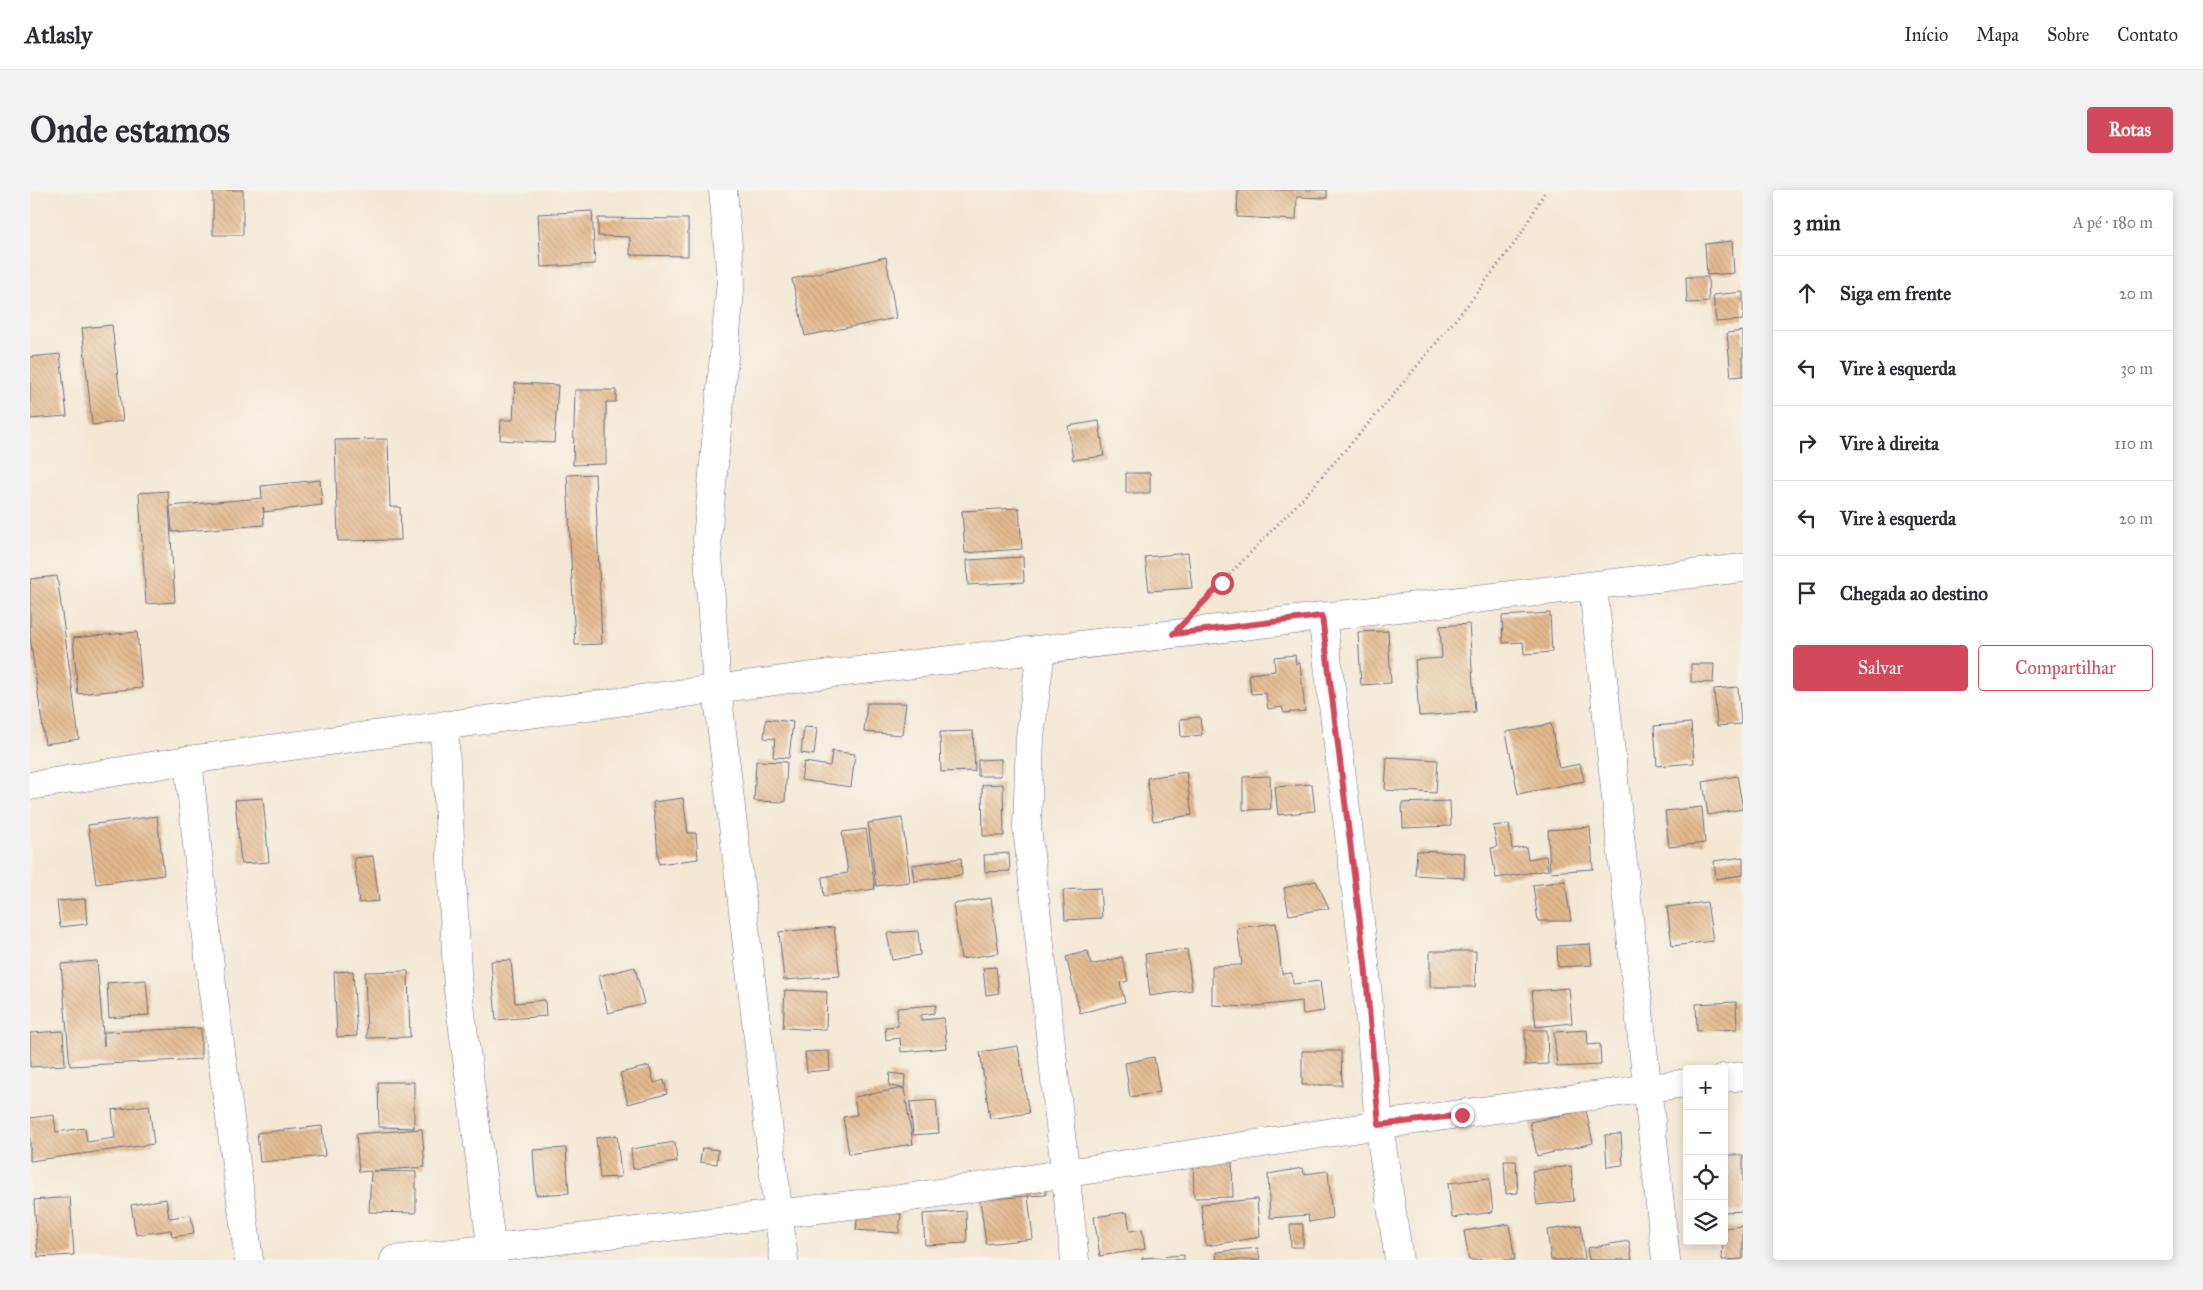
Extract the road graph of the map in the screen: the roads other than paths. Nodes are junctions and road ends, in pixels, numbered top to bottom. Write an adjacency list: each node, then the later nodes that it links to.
1 (723, 190): 6 (street)
2 (1743, 568): 3 (street)
3 (1593, 586): 4 (street); 13 (street)
4 (1322, 616): 5 (street); 14 (street)
5 (1041, 650): 6 (street); 15 (street)
6 (717, 689): 7 (street); 16 (street)
7 (444, 725): 8 (street); 17 (street)
8 (188, 760): 9 (street); 18 (street)
9 (30, 786)
10 (1743, 1076): 11 (street)
11 (1728, 1078)
12 (1683, 1084): 13 (street)
13 (1648, 1088): 14 (street); 23 (street)
14 (1379, 1125): 15 (street); 22 (street)
15 (1067, 1172): 16 (street); 21 (street)
16 (779, 1215): 17 (street); 20 (street)
17 (492, 1254): 19 (street)
18 (249, 1260)
19 (394, 1260)
20 (784, 1260)
21 (1075, 1260)
22 (1399, 1260)
23 (1666, 1260)

